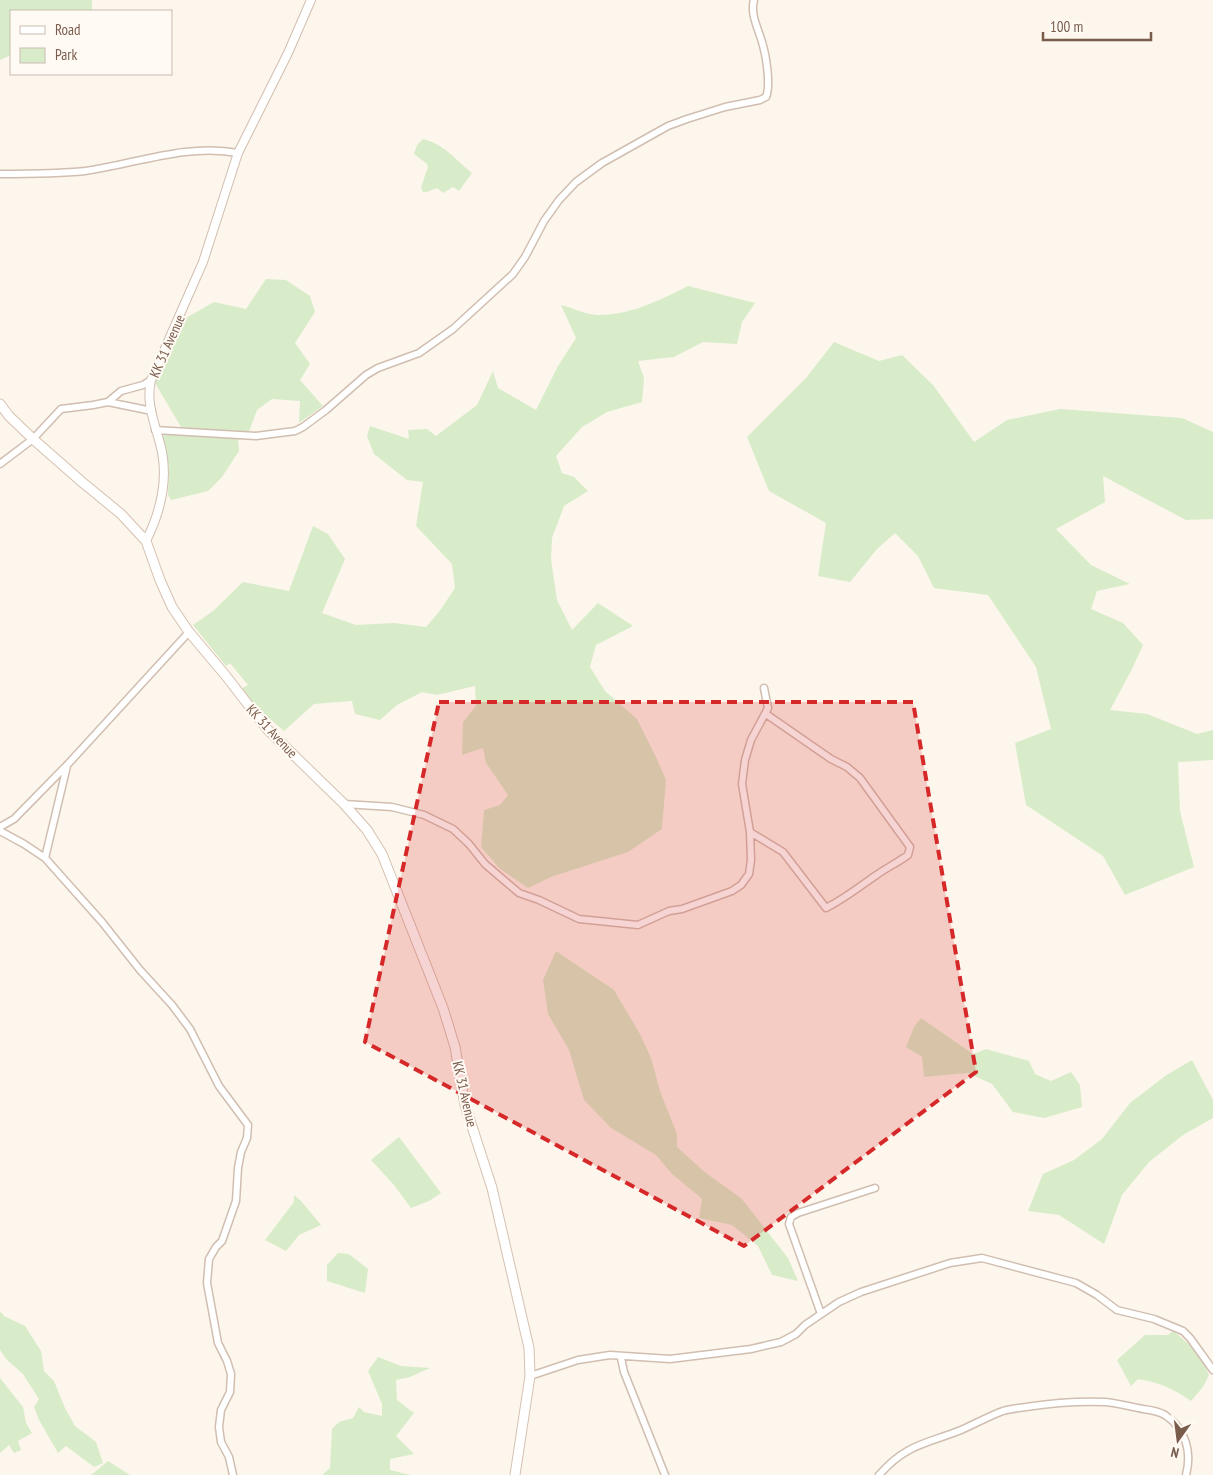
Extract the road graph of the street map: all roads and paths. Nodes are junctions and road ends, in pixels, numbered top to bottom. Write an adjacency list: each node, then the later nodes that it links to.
1 (311, 0): 3 (street, KK 31 Avenue)
2 (754, 0): 9 (street)
3 (238, 153): 4 (street); 5 (street, KK 31 Avenue)
4 (0, 174)
5 (151, 380): 6 (street); 8 (street, KK 31 Avenue)
6 (108, 402): 8 (street); 10 (street)
7 (0, 404): 10 (main road)
8 (152, 411): 9 (street, KK 31 Avenue)
9 (155, 430): 12 (street, KK 31 Avenue)
10 (33, 439): 11 (street); 12 (main road)
11 (0, 464)
12 (146, 541): 13 (main road, KK 31 Avenue)
13 (189, 632): 16 (street); 17 (main road, KK 31 Avenue)
14 (764, 688): 15 (street)
15 (766, 714): 20 (street); 20 (street)
16 (68, 764): 18 (street); 21 (street)
17 (344, 804): 20 (street); 26 (main road, KK 31 Avenue)
18 (0, 827)
19 (0, 831): 21 (street)
20 (750, 832)
21 (45, 858): 27 (street)
22 (875, 1188): 23 (street)
23 (821, 1314): 25 (street); 26 (street)
24 (622, 1358): 29 (street)
25 (1213, 1370)
26 (530, 1376): 28 (main road, KK 31 Avenue)
27 (232, 1475)
28 (515, 1475)
29 (665, 1475)
30 (879, 1475): 31 (street)
31 (1186, 1475)

